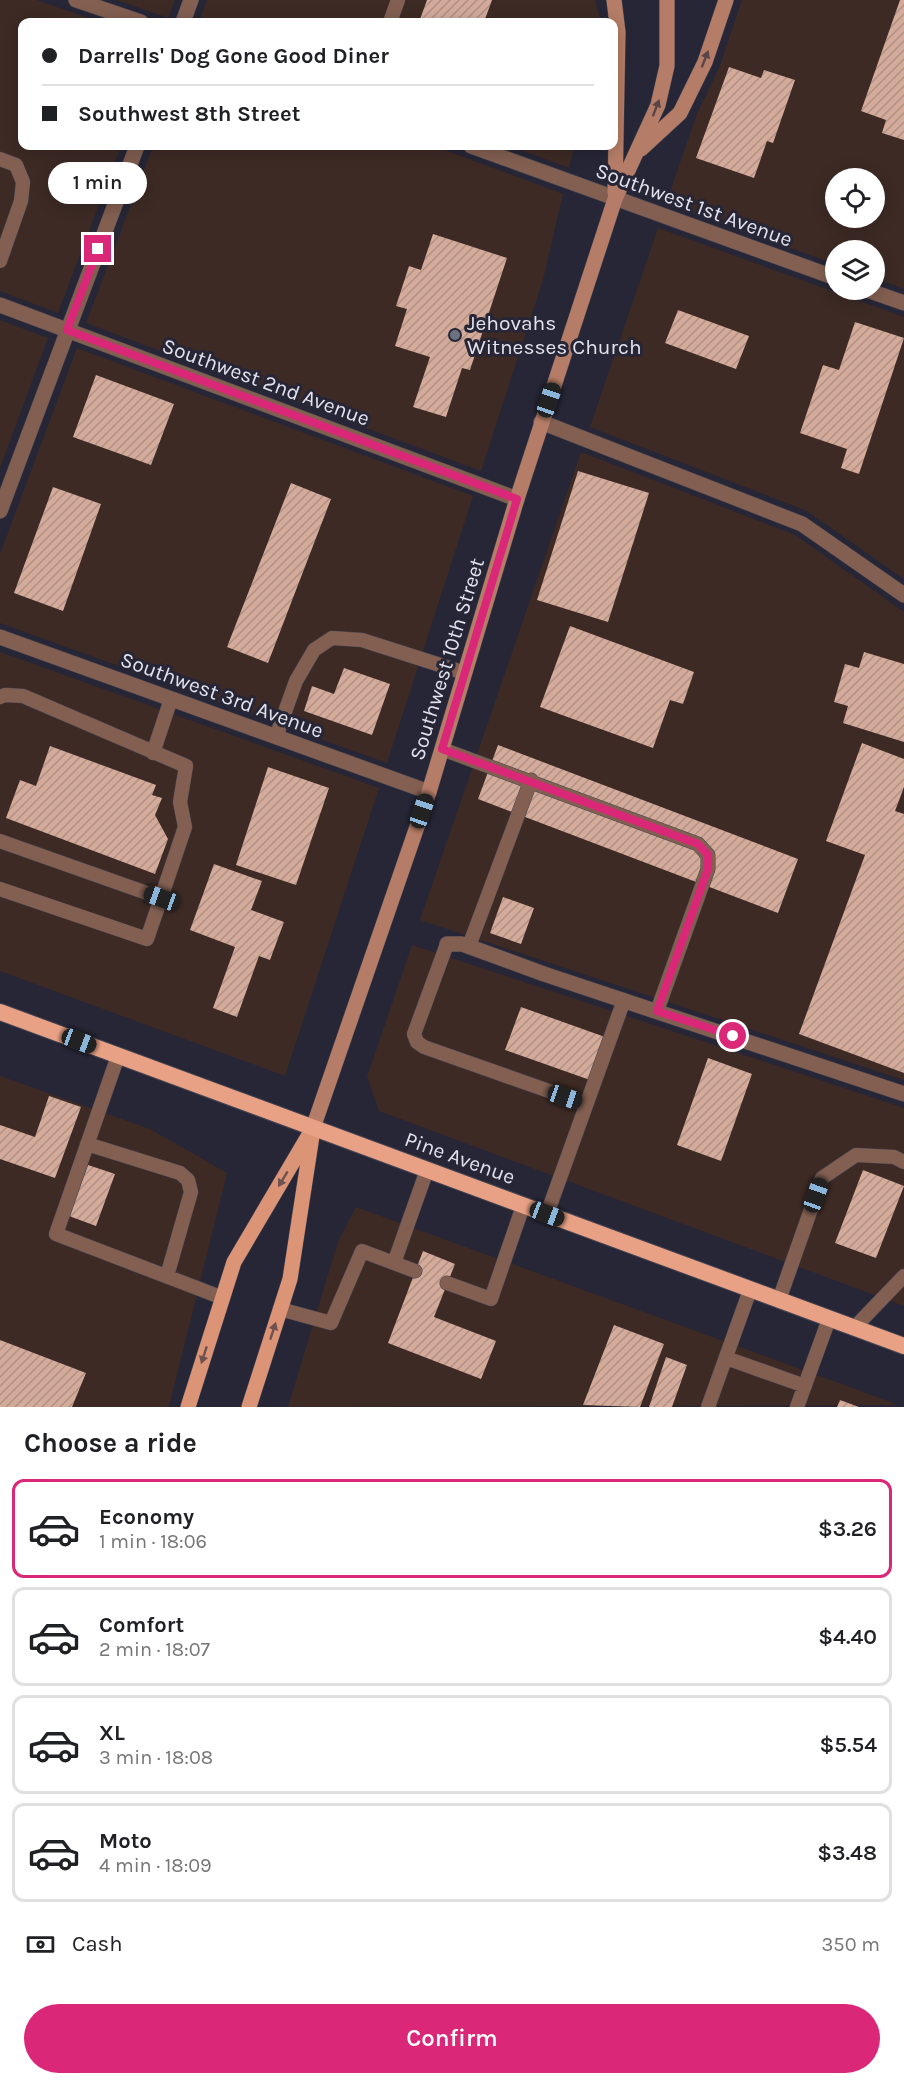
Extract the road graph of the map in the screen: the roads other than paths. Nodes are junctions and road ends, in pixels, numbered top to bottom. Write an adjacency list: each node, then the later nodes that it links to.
1 (76, 0): 7 (street)
2 (191, 0): 8 (street)
3 (398, 0): 9 (lane)
4 (614, 0): 10 (main road, Southwest 10th Street)
5 (667, 0): 14 (main road, Southwest 10th Street, one-way to 5)
6 (726, 0): 14 (main road, one-way to 6)
7 (129, 18)
8 (184, 18)
9 (391, 18)
10 (616, 18)
11 (135, 150): 22 (street)
12 (482, 150): 16 (street, Southwest 1st Avenue)
13 (614, 150): 16 (main road, Southwest 10th Street)
14 (635, 155): 16 (main road, Southwest 10th Street)
15 (0, 159): 17 (lane)
16 (615, 199): 18 (street, Southwest 1st Avenue); 23 (main road, Southwest 10th Street)
17 (0, 261)
18 (825, 274)
19 (885, 296): 20 (street)
20 (904, 303)
21 (0, 305): 22 (street, Southwest 2nd Avenue)
22 (67, 330): 24 (street, Southwest 2nd Avenue); 25 (street)
23 (541, 422): 24 (main road, Southwest 10th Street); 26 (street)
24 (517, 499): 28 (main road, Southwest 10th Street)
25 (0, 511)
26 (904, 595)
27 (0, 638): 30 (street, Southwest 3rd Avenue)
28 (465, 673): 31 (lane); 32 (main road, Southwest 10th Street)
29 (0, 697): 33 (lane)
30 (171, 699): 31 (street, Southwest 3rd Avenue); 33 (lane)
31 (276, 737): 35 (street, Southwest 3rd Avenue)
32 (442, 749): 34 (lane); 35 (main road, Southwest 10th Street)
33 (153, 753): 38 (lane)
34 (531, 780): 40 (lane); 42 (lane)
35 (429, 792): 47 (main road, Southwest 10th Street)
36 (0, 841): 38 (lane)
37 (0, 889): 38 (lane)
38 (161, 898)
39 (447, 944): 40 (street); 46 (lane)
40 (469, 946): 41 (street)
41 (624, 1000): 42 (street); 46 (lane)
42 (657, 1011): 45 (street)
43 (0, 1012): 44 (highway, Pine Avenue)
44 (118, 1056): 47 (highway, Pine Avenue); 48 (lane)
45 (904, 1094)
46 (586, 1104): 52 (lane)
47 (313, 1128): 50 (highway, Pine Avenue); 59 (main road, Southwest 10th Street, one-way to 59); 61 (main road, Southwest 10th Street)
48 (87, 1144): 55 (lane); 55 (lane)
49 (904, 1162): 60 (lane)
50 (427, 1170): 51 (highway, Pine Avenue); 53 (lane)
51 (523, 1206): 52 (highway, Pine Avenue); 57 (lane)
52 (547, 1214): 58 (highway, Pine Avenue)
53 (394, 1263): 54 (lane); 61 (lane)
54 (415, 1271)
55 (167, 1276): 59 (lane)
56 (904, 1276): 63 (lane)
57 (447, 1283)
58 (750, 1290): 60 (highway, Pine Avenue); 65 (lane)
59 (223, 1298): 67 (main road, Southwest 10th Street, one-way to 67)
60 (779, 1300): 62 (highway, Pine Avenue)
61 (280, 1309): 68 (main road, Southwest 10th Street, one-way to 61)
62 (829, 1319): 63 (highway, Pine Avenue); 66 (lane)
63 (854, 1328): 64 (highway, Pine Avenue)
64 (904, 1346)
65 (726, 1358): 66 (lane); 69 (lane)
66 (805, 1386): 70 (lane)
67 (188, 1407)
68 (249, 1407)
69 (708, 1407)
70 (797, 1407)

